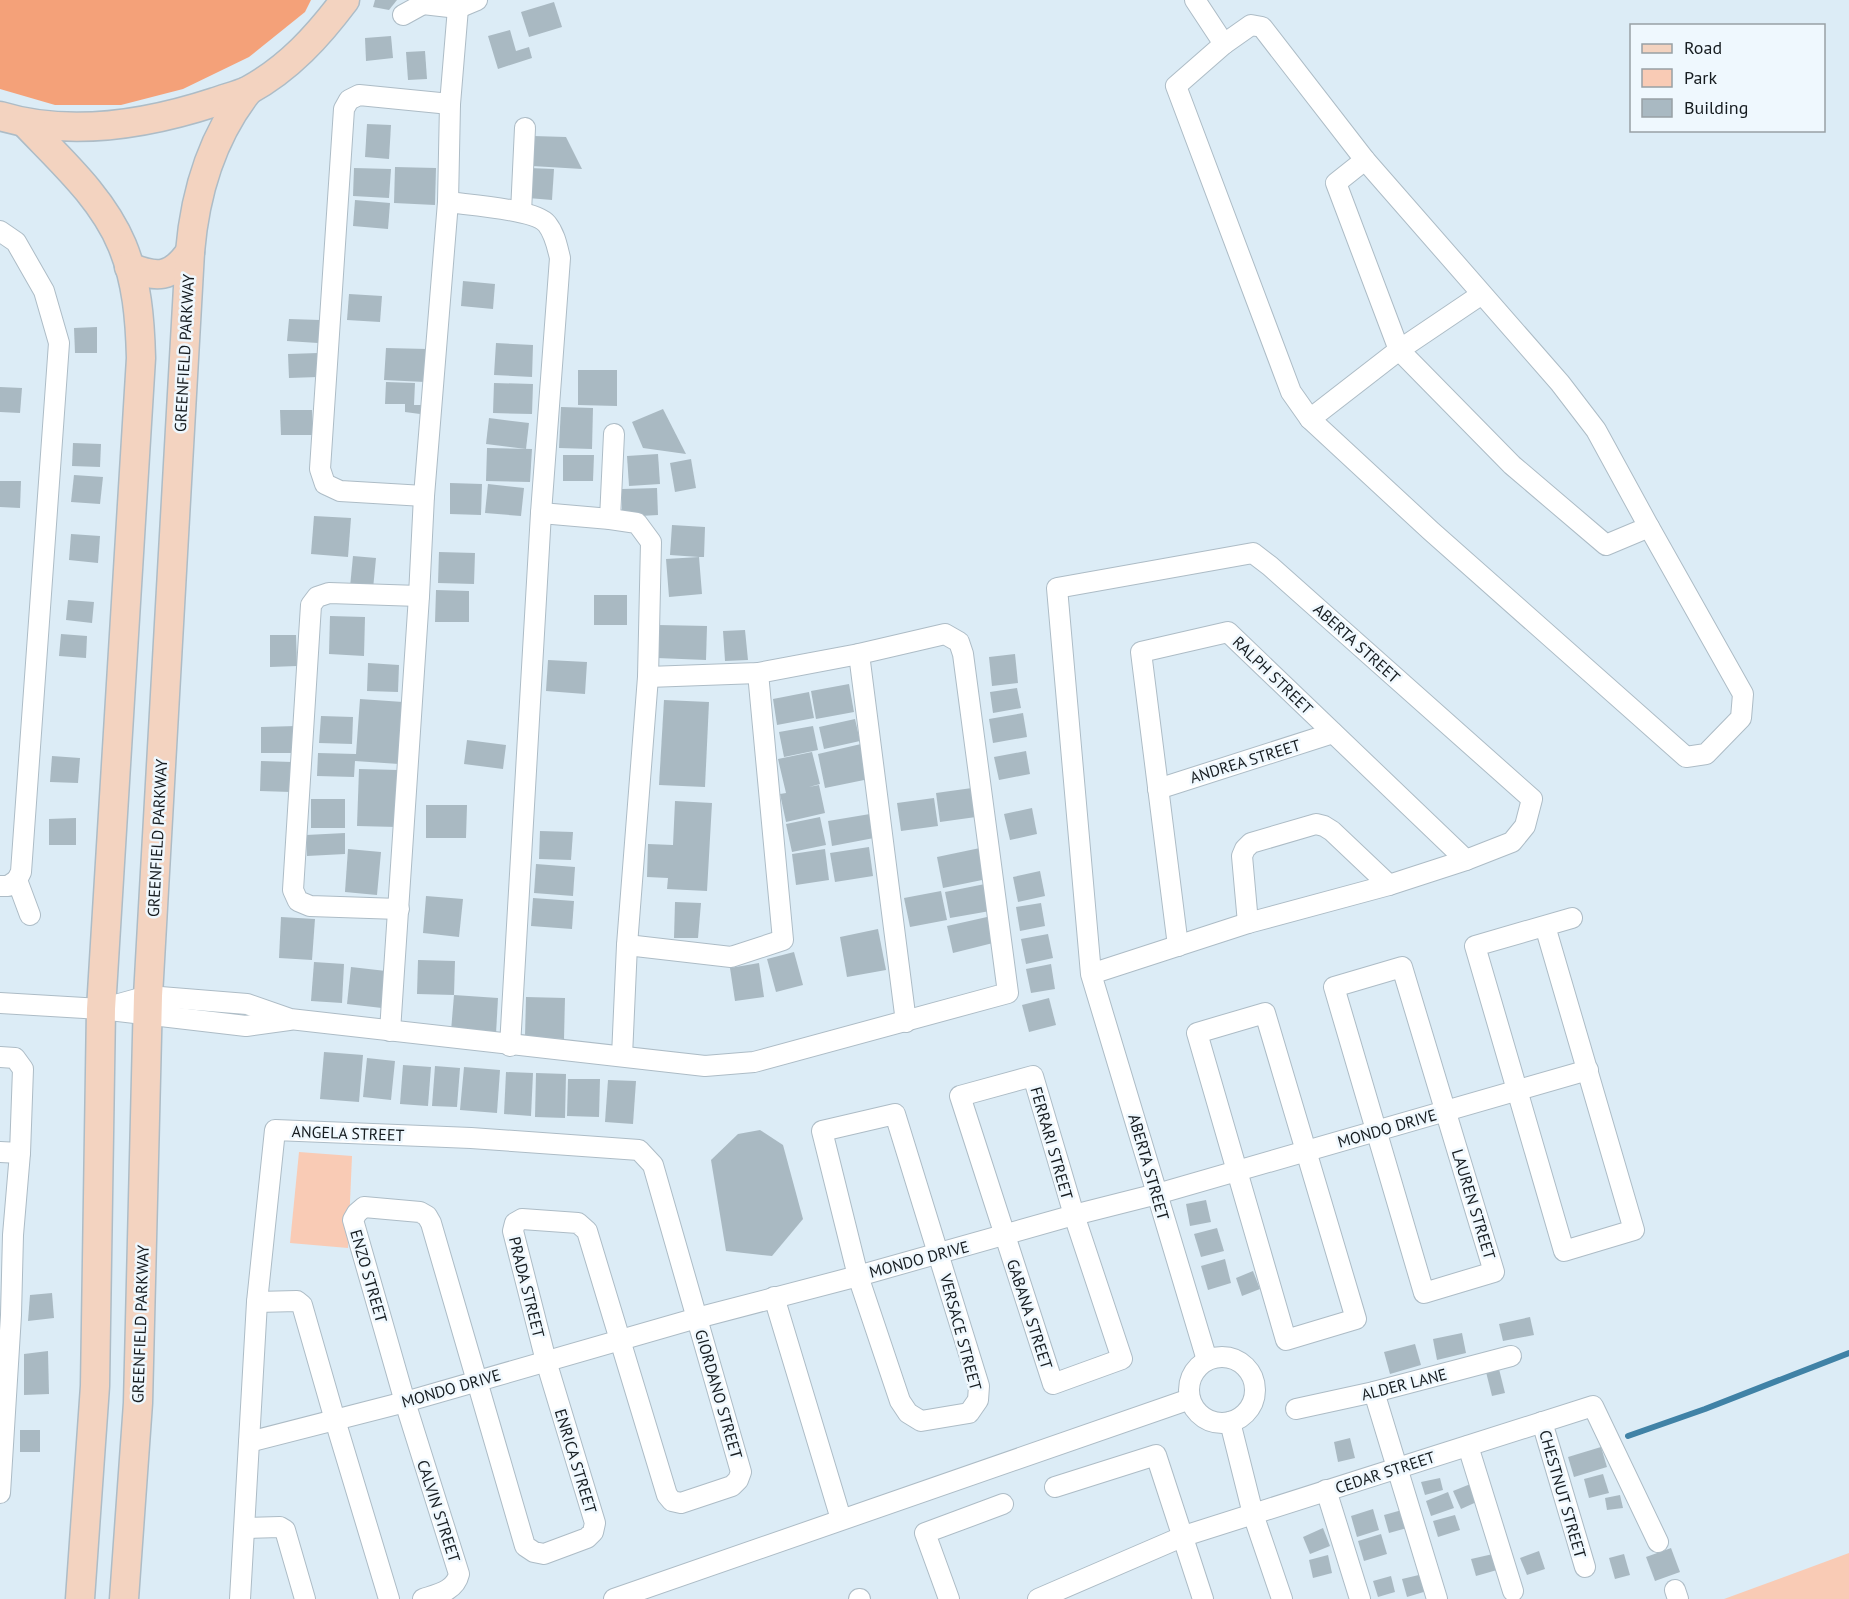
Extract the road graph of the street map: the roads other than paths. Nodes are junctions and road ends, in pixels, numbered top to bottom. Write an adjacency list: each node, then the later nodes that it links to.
1 (345, 0): 8 (main road)
2 (477, 0): 5 (street)
3 (1195, 0): 7 (street)
4 (424, 2): 5 (street); 6 (street)
5 (458, 8): 9 (street)
6 (403, 15)
7 (1224, 44): 12 (street); 20 (street)
8 (248, 91): 10 (main road); 16 (main road, GREENFIELD PARKWAY)
9 (450, 104): 13 (street); 22 (street)
10 (12, 119): 17 (main road)
11 (525, 128): 14 (street)
12 (1365, 159): 18 (street); 19 (street)
13 (448, 202): 14 (street); 22 (street)
14 (520, 212): 23 (street)
15 (0, 231): 33 (street)
16 (190, 252): 17 (main road); 44 (main road, GREENFIELD PARKWAY)
17 (129, 267): 45 (main road)
18 (1482, 294): 19 (street); 25 (street)
19 (1399, 350): 20 (street); 25 (street)
20 (1310, 419): 25 (street)
21 (614, 434): 24 (street)
22 (424, 496): 26 (street)
23 (541, 513): 24 (street); 48 (street)
24 (610, 519): 29 (street)
25 (1649, 527)
26 (419, 596): 35 (street); 35 (street)
27 (859, 654): 28 (street); 46 (street); 46 (street)
28 (758, 673): 29 (street); 40 (street)
29 (648, 677): 40 (street)
30 (1333, 733): 31 (street, ANDREA STREET); 31 (street, RALPH STREET); 32 (street, RALPH STREET)
31 (1158, 789): 41 (street, RALPH STREET)
32 (1466, 860): 34 (street, ABERTA STREET); 42 (street, ABERTA STREET)
33 (9, 883): 36 (street)
34 (1389, 885): 38 (street, ABERTA STREET); 38 (street)
35 (399, 909): 47 (street)
36 (30, 915)
37 (1572, 918): 39 (street)
38 (1248, 923): 41 (street, ABERTA STREET)
39 (1545, 926): 51 (street); 52 (street)
40 (627, 945): 49 (street)
41 (1178, 946): 42 (street, ABERTA STREET)
42 (1091, 974): 59 (street, ABERTA STREET)
43 (0, 1003): 45 (street)
44 (148, 1006): 45 (street); 47 (street); 96 (main road, GREENFIELD PARKWAY)
45 (100, 1009): 95 (main road)
46 (906, 1022): 49 (street)
47 (390, 1031): 48 (street)
48 (510, 1046): 49 (street)
49 (622, 1056)
50 (0, 1057): 57 (street)
51 (1588, 1070): 52 (street, MONDO DRIVE); 52 (street)
52 (1517, 1090): 53 (street, MONDO DRIVE)
53 (1446, 1111): 54 (street, MONDO DRIVE); 54 (street); 54 (street, LAUREN STREET)
54 (1376, 1131): 55 (street, MONDO DRIVE)
55 (1306, 1151): 58 (street, MONDO DRIVE); 58 (street); 58 (street)
56 (0, 1152): 57 (street)
57 (20, 1153): 61 (street)
58 (1238, 1172): 59 (street, MONDO DRIVE)
59 (1157, 1194): 60 (street, MONDO DRIVE); 71 (street, ABERTA STREET)
60 (1074, 1215): 62 (street, MONDO DRIVE); 62 (street, FERRARI STREET); 62 (street, GABANA STREET)
61 (6, 1234): 67 (street)
62 (1005, 1235): 63 (street, MONDO DRIVE)
63 (939, 1253): 64 (street, MONDO DRIVE); 64 (street); 64 (street, VERSACE STREET)
64 (858, 1276): 65 (street, MONDO DRIVE)
65 (774, 1297): 68 (street, MONDO DRIVE); 89 (street)
66 (257, 1302): 68 (street, ANGELA STREET); 78 (street); 81 (street, ANGELA STREET)
67 (6, 1315): 86 (street)
68 (697, 1318): 69 (street, MONDO DRIVE); 69 (street, GIORDANO STREET)
69 (620, 1340): 72 (street, MONDO DRIVE); 72 (street, PRADA STREET)
70 (1511, 1356): 74 (street, ALDER LANE)
71 (1207, 1360): 75 (street); 79 (street)
72 (546, 1361): 73 (street, MONDO DRIVE); 73 (street, ENRICA STREET)
73 (478, 1381): 76 (street, MONDO DRIVE); 76 (street, ENZO STREET)
74 (1374, 1392): 77 (street, ALDER LANE); 83 (street)
75 (1190, 1399): 79 (street); 89 (street)
76 (405, 1402): 78 (street, MONDO DRIVE); 100 (street, CALVIN STREET)
77 (1296, 1409)
78 (335, 1420): 81 (street, MONDO DRIVE); 99 (street)
79 (1230, 1422): 88 (street)
80 (1542, 1422): 82 (street, CEDAR STREET); 92 (street, CEDAR STREET); 93 (street, CHESTNUT STREET)
81 (249, 1442): 90 (street, ANGELA STREET)
82 (1468, 1446): 83 (street, CEDAR STREET); 94 (street)
83 (1397, 1468): 85 (street, CEDAR STREET); 107 (street)
84 (1055, 1487): 91 (street)
85 (1326, 1490): 88 (street, CEDAR STREET); 106 (street)
86 (0, 1492)
87 (1003, 1504): 102 (street)
88 (1253, 1514): 91 (street, CEDAR STREET); 105 (street)
89 (841, 1519): 101 (street)
90 (245, 1528): 97 (street, ANGELA STREET); 98 (street)
91 (1184, 1536): 103 (street, CEDAR STREET); 104 (street)
92 (1658, 1542)
93 (1585, 1567)
94 (1513, 1591)
95 (80, 1599)
96 (124, 1599)
97 (240, 1599)
98 (305, 1599)
99 (389, 1599)
100 (423, 1599)
101 (614, 1599)
102 (949, 1599)
103 (1038, 1599)
104 (1203, 1599)
105 (1282, 1599)
106 (1360, 1599)
107 (1437, 1599)

